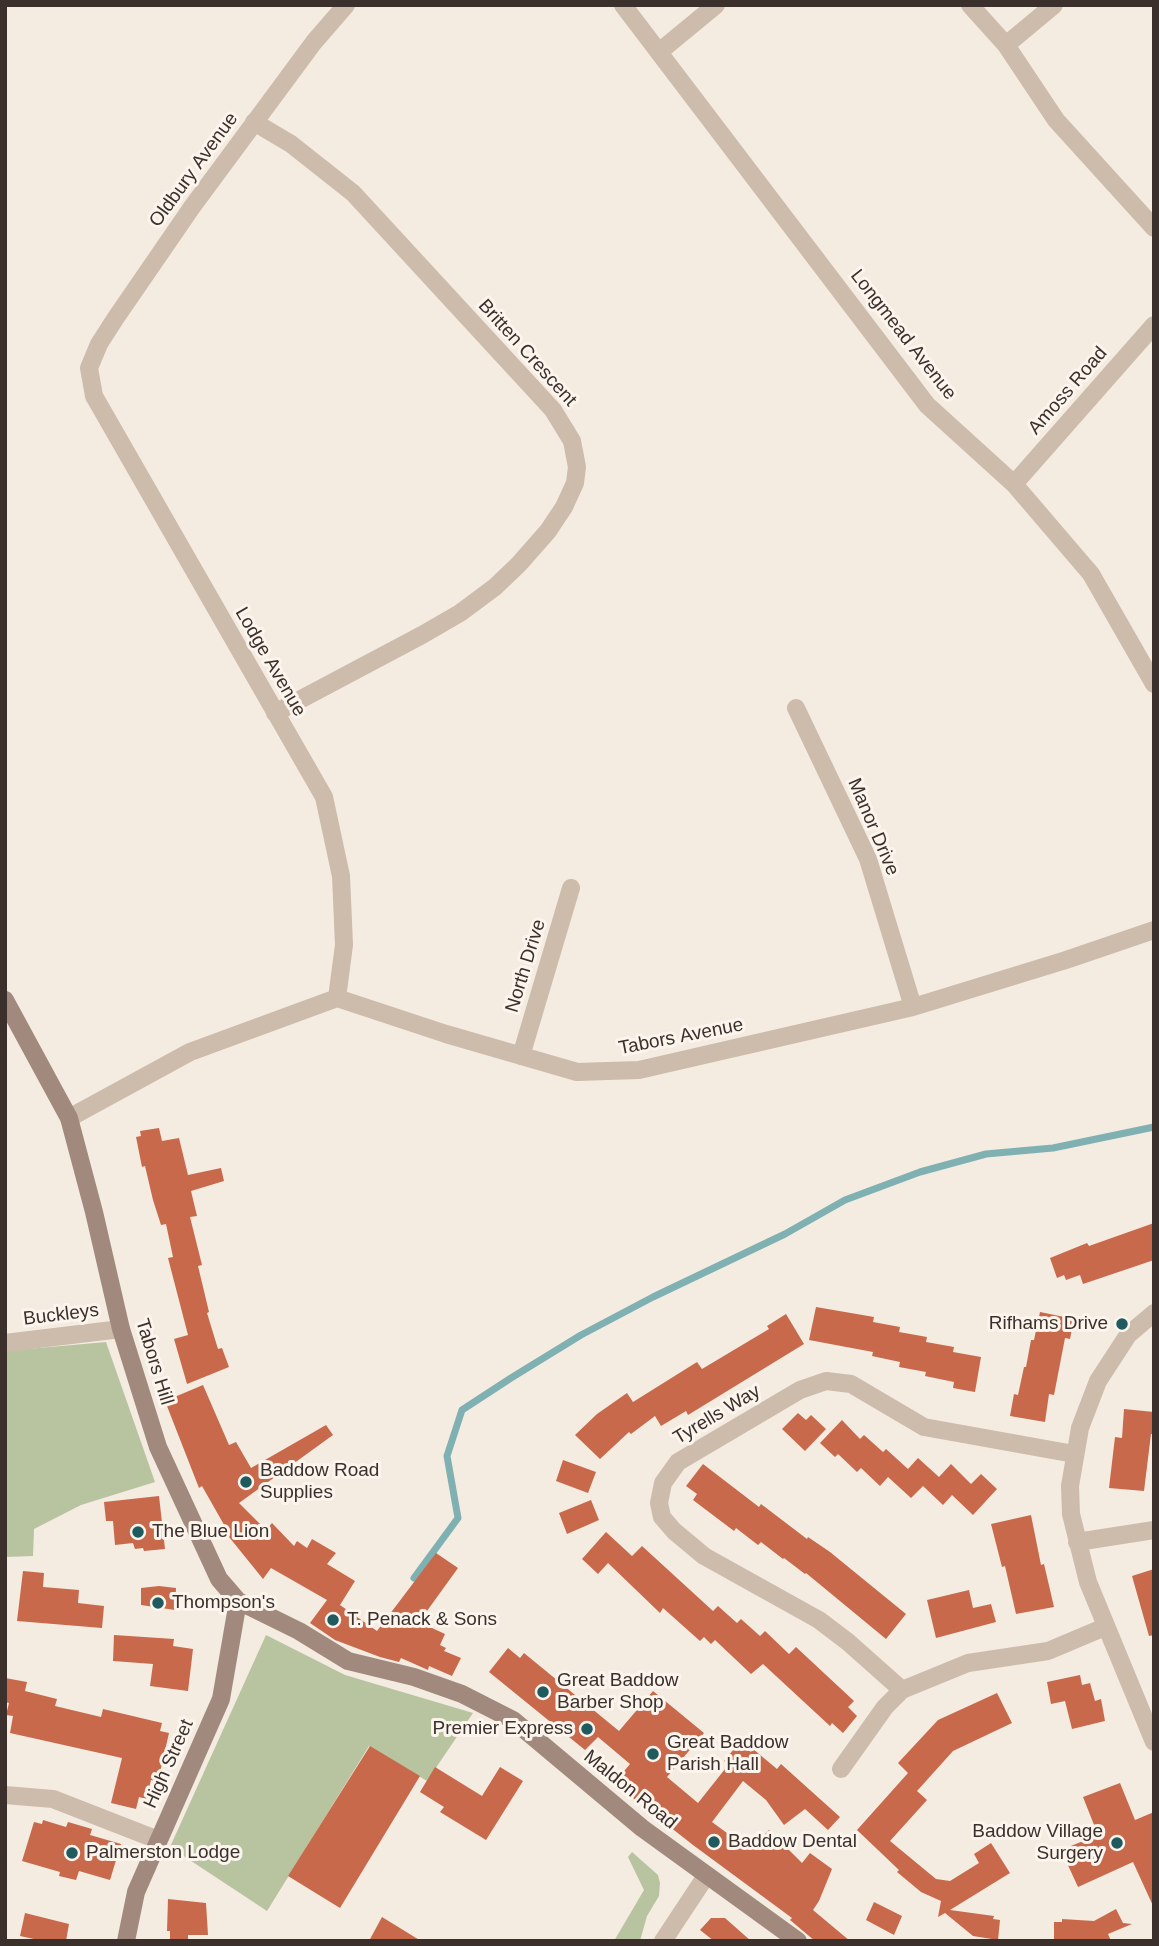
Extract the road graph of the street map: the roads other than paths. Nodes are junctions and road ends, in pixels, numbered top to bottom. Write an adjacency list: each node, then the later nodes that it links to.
1 (346, 5): 8 (street, Oldbury Avenue)
2 (623, 5): 7 (street, Longmead Avenue)
3 (716, 5): 7 (street)
4 (970, 5): 6 (street)
5 (1054, 5): 6 (street)
6 (1006, 45): 9 (street)
7 (659, 52): 12 (street, Longmead Avenue)
8 (254, 122): 11 (street, Oldbury Avenue); 15 (street, Britten Crescent)
9 (1154, 228)
10 (1154, 325): 12 (street, Amoss Road)
11 (89, 368): 15 (street, Lodge Avenue)
12 (1014, 484): 13 (street, Longmead Avenue)
13 (1154, 684)
14 (796, 708): 20 (street, Manor Drive)
15 (275, 713): 18 (street, Lodge Avenue)
16 (571, 888): 21 (street, North Drive)
17 (1154, 930): 20 (street, Tabors Avenue)
18 (337, 998): 21 (street, Tabors Avenue); 22 (street)
19 (5, 1000): 22 (street, Tabors Hill)
20 (913, 1007): 21 (street, Tabors Avenue)
21 (521, 1056)
22 (69, 1118): 24 (street, Tabors Hill)
23 (1154, 1313): 26 (street)
24 (121, 1329): 25 (street, Buckleys); 29 (street, Tabors Hill)
25 (5, 1343)
26 (1074, 1454): 28 (street); 31 (street, Tyrells Way)
27 (1154, 1530): 28 (street)
28 (1077, 1542): 30 (street)
29 (238, 1601): 35 (street, High Street); 36 (street, Maldon Road)
30 (1105, 1627): 31 (street); 32 (street)
31 (902, 1690): 33 (street)
32 (1154, 1742)
33 (841, 1769)
34 (5, 1795): 35 (street)
35 (158, 1840): 37 (street, High Street)
36 (706, 1876): 38 (street); 39 (street, Maldon Road)
37 (126, 1941)
38 (663, 1941)
39 (798, 1941)

